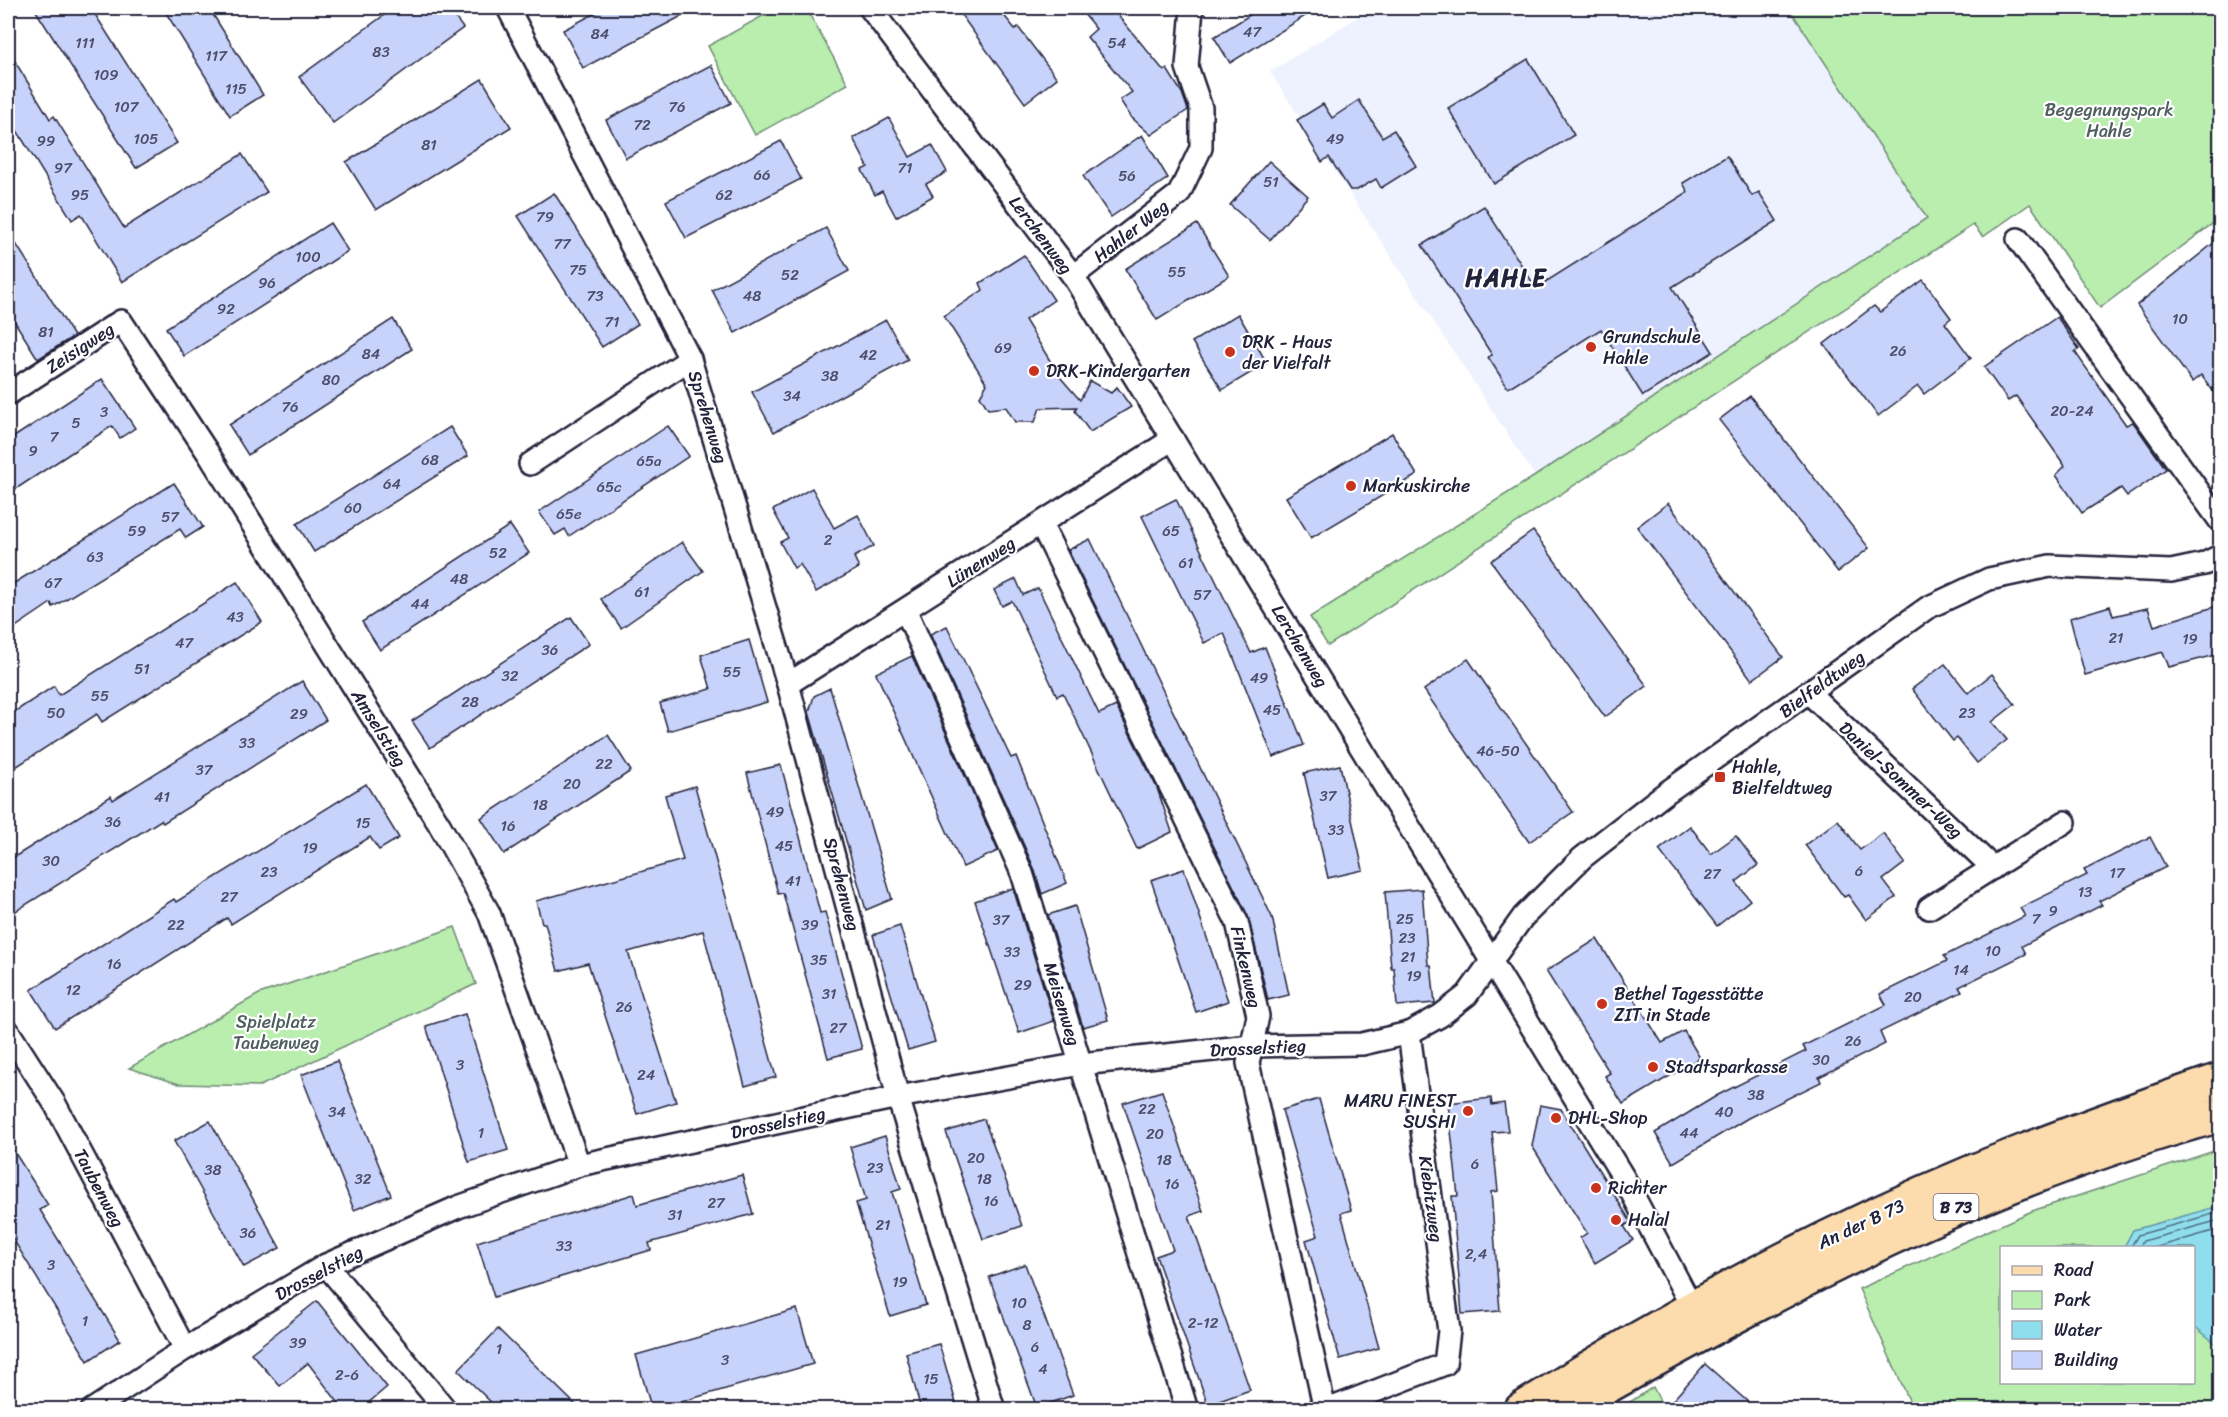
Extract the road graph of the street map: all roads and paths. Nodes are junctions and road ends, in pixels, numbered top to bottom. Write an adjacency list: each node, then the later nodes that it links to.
1 (508, 8): 7 (street, Sprehenweg)
2 (870, 8): 5 (street, Lerchenweg)
3 (1192, 8): 5 (street, Hahler Weg)
4 (2018, 239): 11 (street)
5 (1072, 276): 9 (street, Lerchenweg)
6 (121, 321): 8 (street, Zeisigweg); 28 (street, Amselstieg)
7 (690, 359): 10 (street, Sprehenweg); 15 (street, Sprehenweg)
8 (8, 394)
9 (1173, 440): 12 (street, Lünenweg); 20 (street, Lerchenweg)
10 (530, 464)
11 (2220, 521)
12 (1041, 524): 14 (street, Lünenweg); 23 (street, Finkenweg)
13 (2220, 556): 16 (street, Bielfeldtweg)
14 (906, 611): 15 (street, Lünenweg); 24 (street, Meisenweg)
15 (788, 684): 26 (street, Sprehenweg)
16 (1809, 693): 18 (street, Daniel-Sommer-Weg); 20 (street, Bielfeldtweg)
17 (2065, 822): 18 (street)
18 (1993, 868): 19 (street)
19 (1929, 908)
20 (1492, 960): 22 (street, Drosselstieg); 30 (street, Lerchenweg)
21 (8, 1031): 31 (street, Taubenweg)
22 (1409, 1033): 23 (street, Drosselstieg); 36 (street, Kiebitzweg)
23 (1251, 1046): 24 (street, Drosselstieg); 36 (street, Finkenweg)
24 (1081, 1064): 26 (street, Drosselstieg); 35 (street, Meisenweg)
25 (2220, 1080): 30 (main road, An der B 73 / B 73)
26 (898, 1097): 28 (street, Drosselstieg); 34 (street, Sprehenweg)
27 (2220, 1115): 30 (main road, An der B 73 / B 73)
28 (579, 1165): 29 (street, Drosselstieg)
29 (326, 1265): 31 (street, Drosselstieg); 33 (street)
30 (1698, 1320): 37 (main road, An der B 73 / B 73); 38 (main road, An der B 73 / B 73)
31 (185, 1349): 32 (street, Drosselstieg)
32 (92, 1410)
33 (446, 1410)
34 (994, 1410)
35 (1187, 1410)
36 (1326, 1410)
37 (1521, 1410)
38 (1565, 1410)

